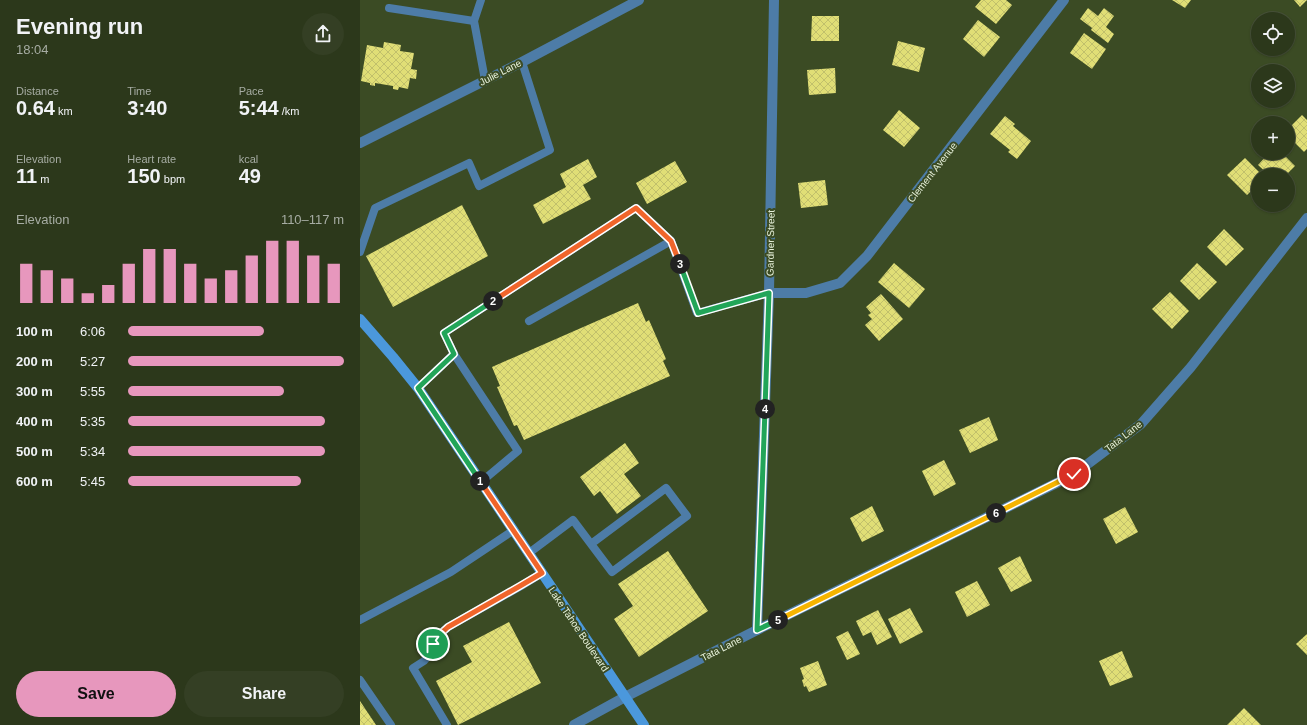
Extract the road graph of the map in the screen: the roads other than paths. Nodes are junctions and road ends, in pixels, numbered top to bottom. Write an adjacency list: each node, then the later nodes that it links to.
1 (481, 0): 6 (lane)
2 (774, 0): 13 (street, Gardner Street)
3 (1064, 0): 13 (street, Clement Avenue)
4 (634, 1): 7 (street, Julie Lane)
5 (389, 8): 6 (lane)
6 (474, 21): 8 (lane)
7 (522, 62): 8 (street, Julie Lane); 12 (lane)
8 (485, 80): 9 (street, Julie Lane)
9 (360, 143)
10 (1307, 218): 24 (street, Tata Lane)
11 (671, 241): 13 (lane); 15 (lane); 16 (lane)
12 (360, 252)
13 (769, 293): 24 (street, Gardner Street)
14 (360, 319): 17 (main road, Lake Tahoe Boulevard)
15 (529, 321)
16 (454, 354): 17 (lane); 18 (lane)
17 (418, 388): 18 (main road, Lake Tahoe Boulevard)
18 (481, 482): 19 (main road, Lake Tahoe Boulevard)
19 (514, 530): 21 (main road, Lake Tahoe Boulevard); 23 (lane)
20 (591, 544): 20 (lane); 21 (lane)
21 (529, 553): 22 (main road, Lake Tahoe Boulevard)
22 (542, 573): 26 (main road, Lake Tahoe Boulevard); 28 (lane)
23 (360, 620)
24 (757, 630): 26 (street, Tata Lane)
25 (360, 680): 27 (lane)
26 (625, 697): 29 (street, Tata Lane); 30 (main road, Lake Tahoe Boulevard)
27 (391, 725)
28 (447, 725)
29 (574, 725)
30 (644, 725)

